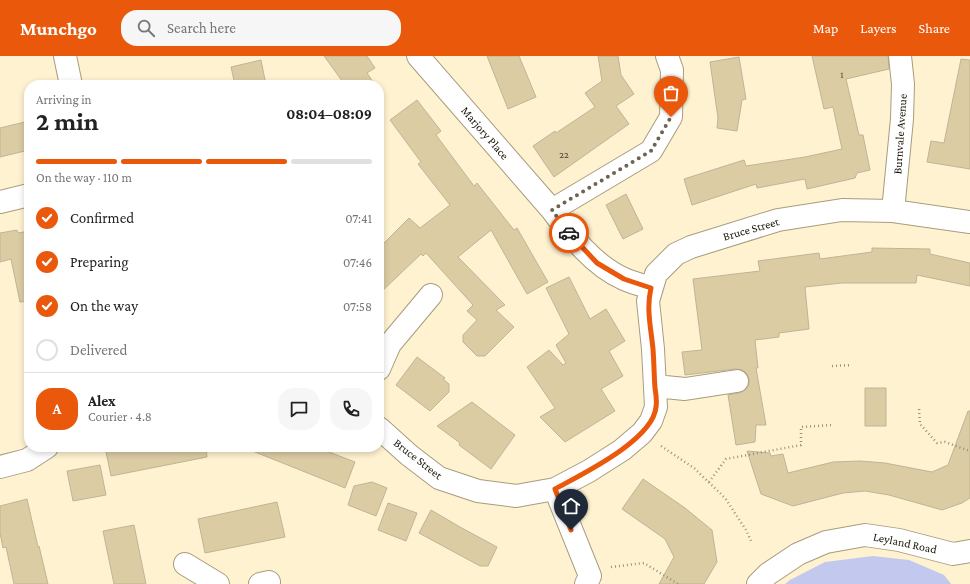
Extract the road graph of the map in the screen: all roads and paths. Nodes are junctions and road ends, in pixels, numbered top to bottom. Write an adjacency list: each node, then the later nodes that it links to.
1 (65, 56): 5 (street)
2 (418, 56): 8 (street, Marjory Place)
3 (667, 56): 8 (street)
4 (900, 56): 9 (street, Burnvale Avenue)
5 (70, 80)
6 (24, 196): 7 (street)
7 (0, 202)
8 (552, 210): 11 (street, Marjory Place)
9 (893, 211): 10 (street, Bruce Street); 11 (street, Bruce Street)
10 (970, 222)
11 (651, 288): 17 (street, Bruce Street)
12 (430, 295): 13 (street)
13 (384, 358)
14 (852, 365): 15 (path)
15 (832, 366)
16 (737, 381): 17 (street)
17 (655, 386): 21 (street, Bruce Street)
18 (919, 409): 22 (path)
19 (832, 425): 25 (path)
20 (384, 432): 26 (street, Bruce Street)
21 (642, 433): 25 (path); 26 (street, Bruce Street)
22 (970, 451)
23 (39, 452): 24 (street)
24 (0, 467)
25 (709, 482): 27 (path)
26 (555, 489): 30 (street)
27 (752, 544)
28 (970, 551): 33 (street, Leyland Road)
29 (186, 564): 31 (street)
30 (587, 577): 32 (path)
31 (218, 584)
32 (678, 584)
33 (758, 584)

